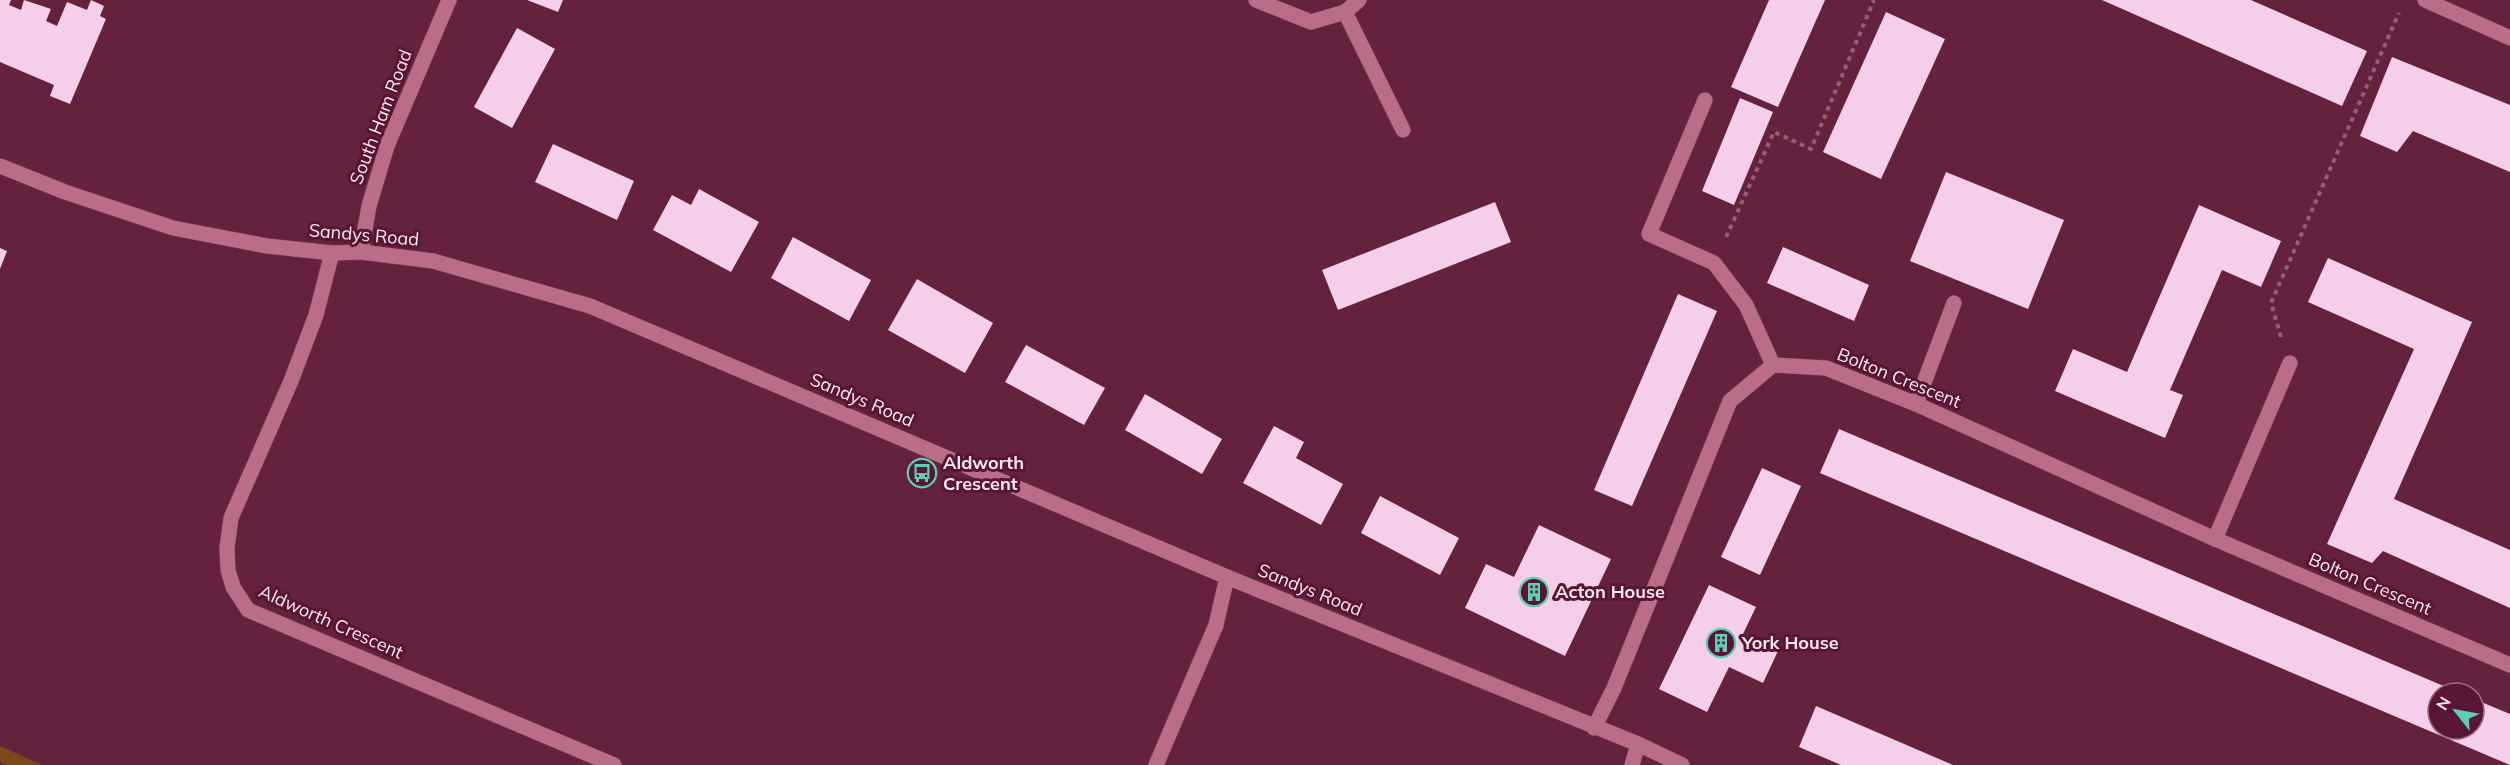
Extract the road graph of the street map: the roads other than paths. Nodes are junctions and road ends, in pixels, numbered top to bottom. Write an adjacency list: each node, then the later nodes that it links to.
1 (449, 0): 10 (street, South Ham Road)
2 (1256, 0): 5 (street)
3 (1359, 0): 5 (street)
4 (2425, 0): 6 (street)
5 (1345, 12): 8 (street)
6 (2510, 38)
7 (1705, 100): 14 (street)
8 (1403, 130)
9 (0, 166): 11 (street, Sandys Road)
10 (361, 252): 11 (street, Sandys Road); 17 (street, Sandys Road)
11 (332, 253): 21 (street, Aldworth Crescent)
12 (1954, 303): 15 (street)
13 (2290, 363): 16 (street)
14 (1773, 365): 15 (street, Bolton Crescent); 19 (street)
15 (1916, 404): 16 (street, Bolton Crescent)
16 (2215, 539): 18 (street, Bolton Crescent)
17 (1227, 577): 19 (street, Sandys Road); 22 (street)
18 (2510, 665)
19 (1594, 728): 20 (street, Sandys Road)
20 (1638, 744): 23 (street); 24 (street, Sandys Road)
21 (614, 765)
22 (1156, 765)
23 (1632, 765)
24 (1682, 765)

